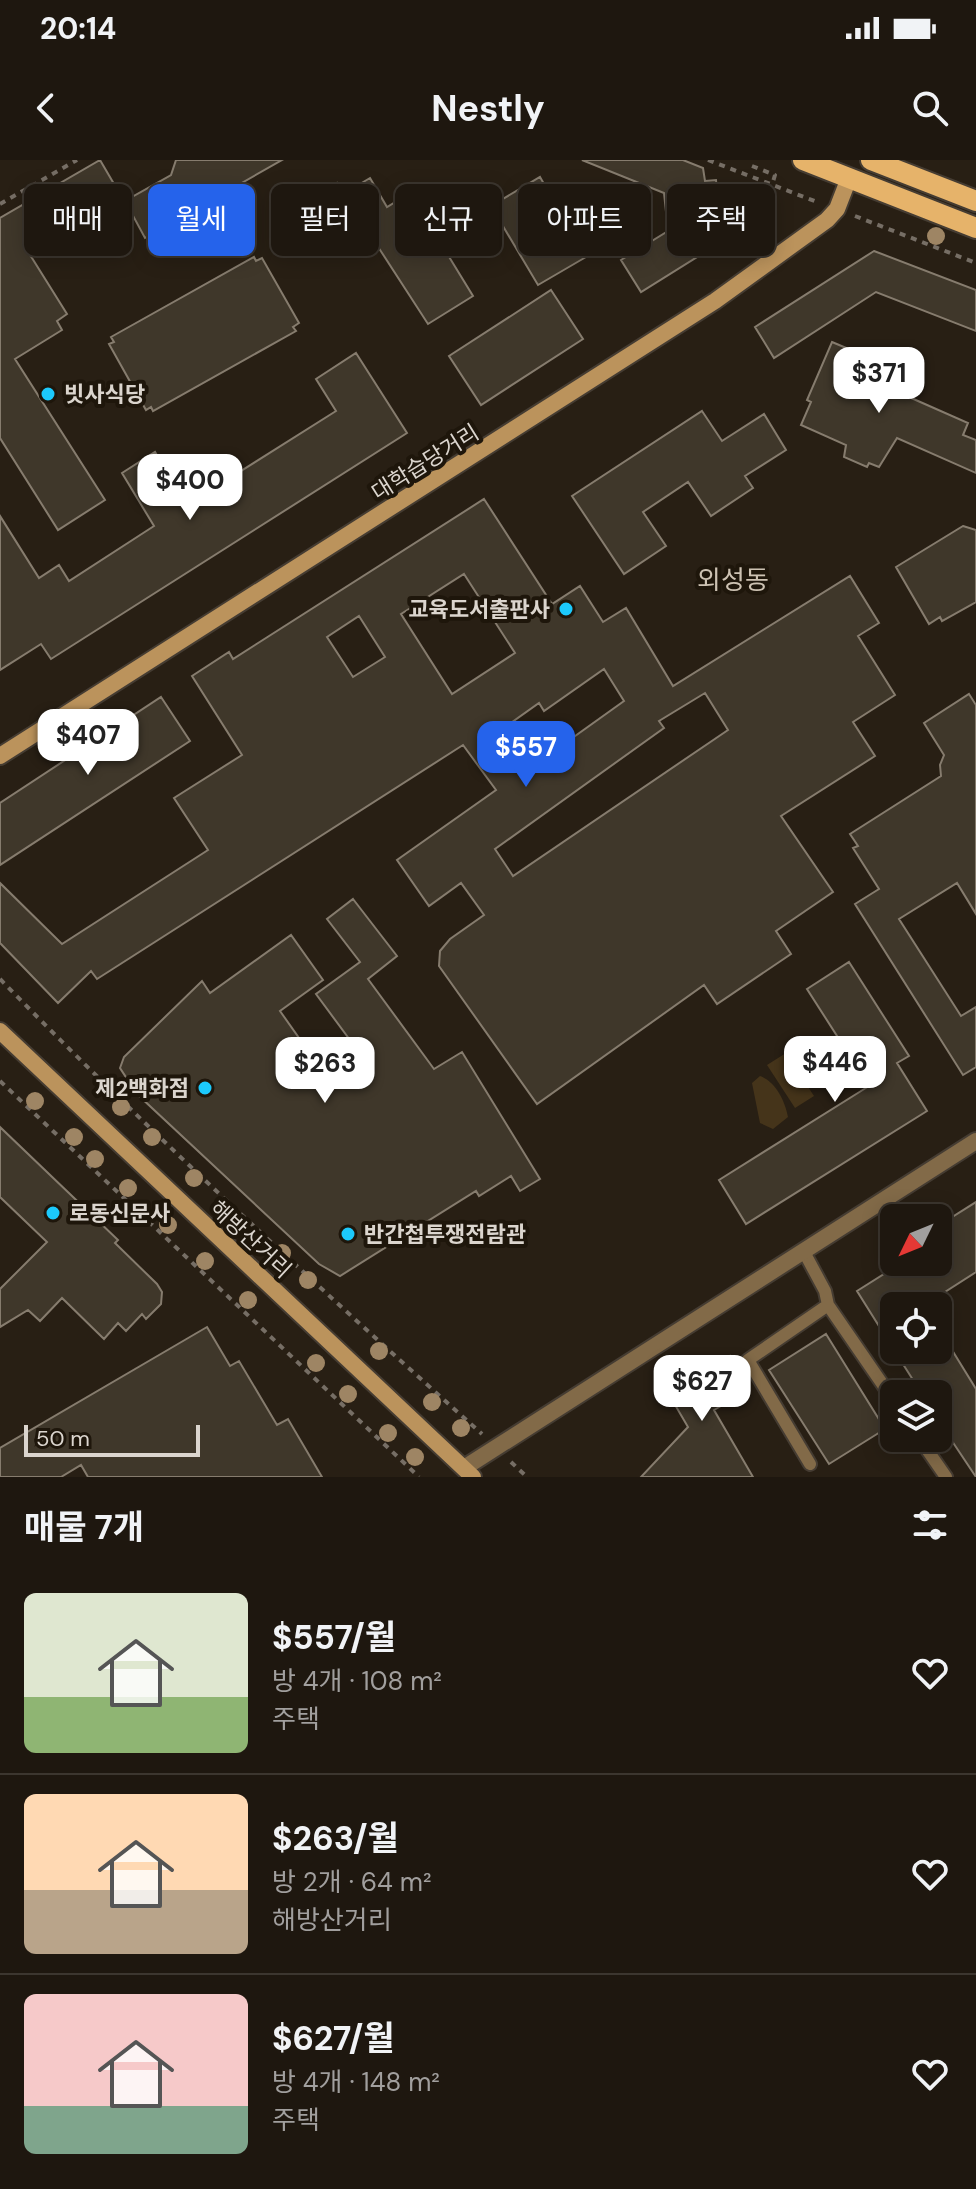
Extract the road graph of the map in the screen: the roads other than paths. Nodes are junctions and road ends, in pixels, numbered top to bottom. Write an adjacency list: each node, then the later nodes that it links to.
1 (803, 160): 3 (main road)
2 (871, 160): 4 (main road)
3 (849, 178): 5 (main road); 6 (main road, 대학습당거리)
4 (976, 201)
5 (976, 228)
6 (0, 756)
7 (0, 1031): 14 (main road, 해방산거리)
8 (976, 1141): 9 (street)
9 (803, 1250): 10 (lane); 14 (street)
10 (828, 1305): 11 (lane); 13 (lane)
11 (880, 1381)
12 (929, 1452): 15 (lane)
13 (810, 1464)
14 (468, 1472)
15 (946, 1477)

